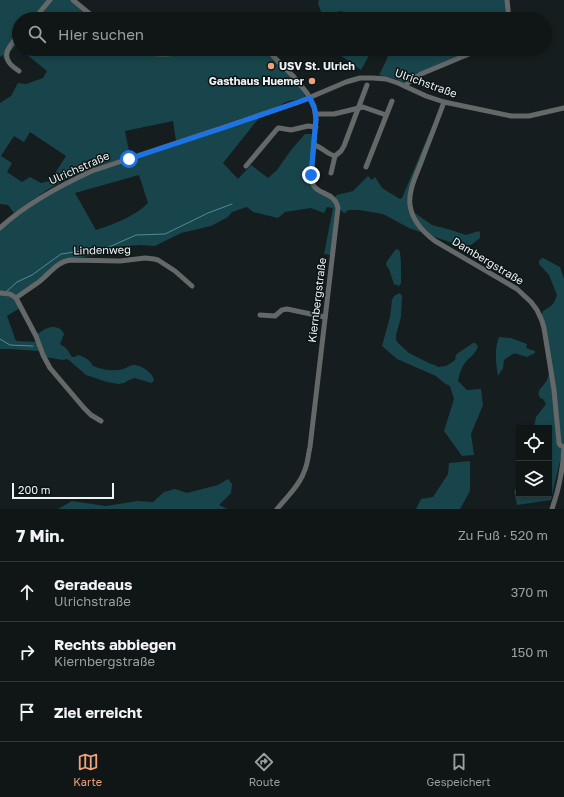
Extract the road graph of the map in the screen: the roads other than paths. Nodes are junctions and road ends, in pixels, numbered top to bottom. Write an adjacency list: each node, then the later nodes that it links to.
1 (50, 0): 4 (street)
2 (73, 0): 5 (street)
3 (507, 0): 6 (street)
4 (40, 12)
5 (88, 12)
6 (508, 12)
7 (12, 43): 10 (street)
8 (273, 56): 13 (street, Kiernbergstraße)
9 (464, 56): 12 (street)
10 (20, 71)
11 (367, 85): 16 (street)
12 (405, 86): 13 (street, Ulrichstraße); 15 (street, Ulrichstraße)
13 (310, 98): 18 (street, Kiernbergstraße); 26 (street, Ulrichstraße)
14 (392, 101): 19 (street)
15 (444, 102): 17 (street, Ulrichstraße); 33 (street, Dambergstraße)
16 (359, 108): 18 (street); 19 (street); 22 (street)
17 (564, 108)
18 (316, 114): 20 (street, Kiernbergstraße)
19 (386, 115): 24 (street)
20 (316, 126): 21 (street, Kiernbergstraße); 23 (street)
21 (314, 145): 22 (street); 31 (street, Kiernbergstraße)
22 (335, 156): 25 (street)
23 (246, 166)
24 (366, 167)
25 (331, 173)
26 (0, 228)
27 (192, 286): 29 (street, Lindenweg)
28 (0, 293): 29 (street)
29 (16, 298): 32 (street)
30 (260, 314): 31 (street)
31 (325, 318): 34 (street, Kiernbergstraße)
32 (101, 421)
33 (564, 448): 35 (street)
34 (277, 509)
35 (552, 509)

